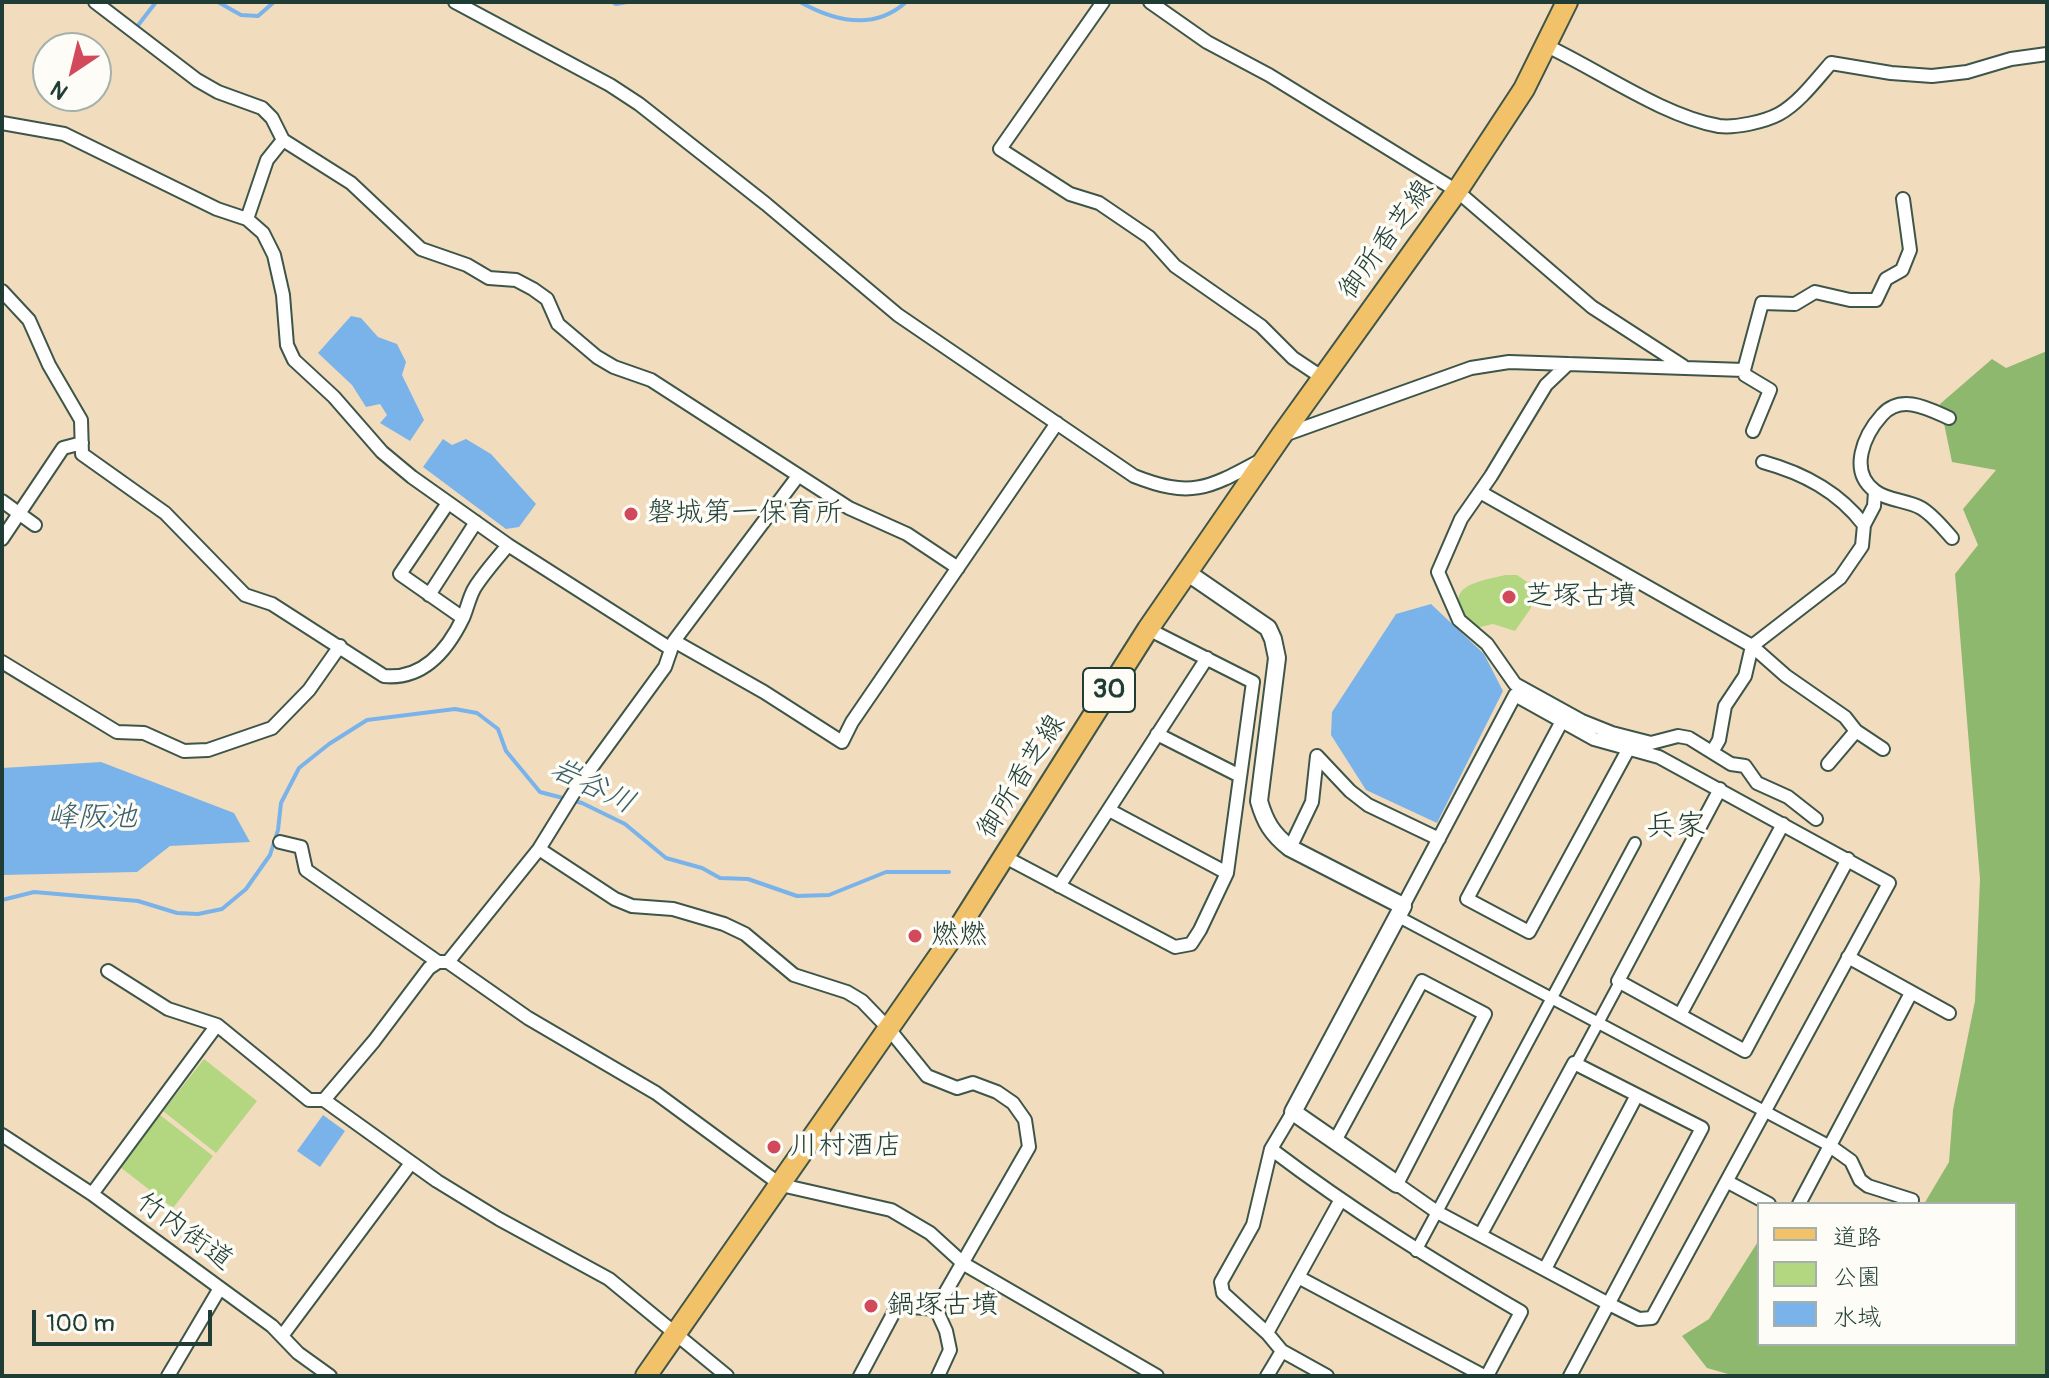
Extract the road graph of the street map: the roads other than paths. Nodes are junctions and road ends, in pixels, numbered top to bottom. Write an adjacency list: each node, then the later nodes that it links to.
1 (95, 2): 9 (street)
2 (455, 2): 19 (street)
3 (1103, 2): 17 (street)
4 (1150, 2): 10 (street)
5 (1567, 2): 6 (main road, 御所香芝線 / 30)
6 (1547, 46): 7 (street); 10 (main road, 御所香芝線 / 30)
7 (2047, 54)
8 (2, 123): 12 (street)
9 (283, 140): 12 (street); 25 (street)
10 (1457, 191): 15 (street); 17 (main road, 御所香芝線 / 30)
11 (1903, 199): 16 (street)
12 (247, 219): 29 (street)
13 (2, 291): 22 (street)
14 (1568, 364): 15 (street); 21 (street); 26 (street)
15 (1683, 366): 16 (street)
16 (1744, 370): 20 (street)
17 (1323, 378): 21 (main road, 御所香芝線 / 30)
18 (1949, 418): 27 (street)
19 (1057, 423): 23 (street); 37 (street)
20 (1753, 431)
21 (1281, 436): 23 (main road, 御所香芝線 / 30)
22 (82, 443): 30 (street); 43 (street)
23 (1267, 457): 38 (main road, 御所香芝線 / 30)
24 (1763, 462): 33 (street)
25 (798, 476): 37 (street); 42 (street)
26 (1480, 492): 44 (street); 52 (street)
27 (1875, 492): 33 (street); 34 (street)
28 (2, 501): 30 (street)
29 (448, 503): 31 (street); 39 (street)
30 (19, 513): 32 (street); 35 (street)
31 (476, 522): 36 (street); 39 (street)
32 (35, 525)
33 (1864, 525): 44 (street)
34 (1952, 538)
35 (2, 539)
36 (508, 545): 40 (street); 42 (street)
37 (958, 568): 42 (street)
38 (1188, 573): 41 (main road, 御所香芝線 / 30); 62 (street)
39 (429, 595): 40 (street)
40 (463, 618): 43 (street)
41 (1148, 629): 45 (street); 64 (main road, 御所香芝線 / 30)
42 (672, 645): 63 (street)
43 (340, 646): 46 (street)
44 (1752, 646): 48 (street); 52 (street)
45 (1207, 658): 49 (street); 54 (street)
46 (2, 662)
47 (1562, 721): 50 (street); 50 (street); 59 (street)
48 (1856, 731): 51 (street); 53 (street)
49 (1157, 734): 54 (street); 56 (street)
50 (1629, 748): 55 (street)
51 (1883, 749)
52 (1712, 752): 57 (street)
53 (1828, 764)
54 (1240, 776): 66 (street)
55 (1720, 789): 58 (street); 72 (street)
56 (1109, 810): 66 (street); 67 (street)
57 (1816, 819)
58 (1783, 824): 65 (street); 76 (street)
59 (1439, 839): 62 (street); 68 (street)
60 (280, 842): 70 (street)
61 (1635, 843): 74 (street)
62 (1290, 848): 68 (street)
63 (539, 849): 70 (street); 79 (street)
64 (1005, 857): 67 (street); 79 (main road, 御所香芝線 / 30)
65 (1848, 859): 69 (street); 76 (street)
66 (1227, 873): 67 (street)
67 (1059, 886)
68 (1400, 911): 74 (street); 83 (street)
69 (1848, 957): 73 (street); 84 (street)
70 (443, 962): 82 (street); 92 (street)
71 (108, 971): 78 (street)
72 (1620, 982): 76 (street); 77 (street)
73 (1911, 993): 75 (street); 87 (street)
74 (1551, 998): 77 (street); 98 (street)
75 (1949, 1013)
76 (1680, 1015)
77 (1597, 1023): 80 (street); 84 (street)
78 (217, 1025): 82 (street); 93 (street)
79 (889, 1029): 92 (main road, 御所香芝線 / 30); 101 (street)
80 (1576, 1064): 81 (street); 99 (street)
81 (1637, 1095): 102 (street); 105 (street)
82 (324, 1100): 89 (street)
83 (1293, 1112): 86 (street); 88 (street)
84 (1764, 1112): 87 (street); 90 (street)
85 (2, 1135): 93 (street, 竹内街道)
86 (1335, 1141): 91 (street); 91 (street)
87 (1830, 1146): 94 (street); 97 (street)
88 (1271, 1149): 95 (street); 108 (street)
89 (411, 1163): 107 (street); 109 (street)
90 (1728, 1182): 96 (street); 105 (street)
91 (1397, 1184): 98 (street)
92 (781, 1185): 101 (street); 107 (main road, 御所香芝線 / 30)
93 (92, 1194): 104 (street, 竹内街道)
94 (1912, 1200)
95 (1340, 1201): 100 (street); 103 (street)
96 (1765, 1202)
97 (1800, 1202)
98 (1437, 1212): 99 (street); 100 (street)
99 (1481, 1234): 102 (street)
100 (1416, 1251): 120 (street)
101 (964, 1264): 106 (street); 117 (street)
102 (1545, 1269): 105 (street)
103 (1298, 1277): 108 (street); 120 (street)
104 (220, 1288): 109 (street, 竹内街道); 111 (street)
105 (1609, 1304): 121 (street)
106 (936, 1309): 115 (street); 116 (street)
107 (675, 1333): 113 (main road, 御所香芝線 / 30); 114 (street)
108 (1267, 1333): 110 (street)
109 (282, 1336): 112 (street, 竹内街道)
110 (1282, 1351): 118 (street); 119 (street)
111 (168, 1376)
112 (330, 1376)
113 (646, 1376)
114 (727, 1376)
115 (860, 1376)
116 (938, 1376)
117 (1157, 1376)
118 (1267, 1376)
119 (1327, 1376)
120 (1486, 1376)
121 (1570, 1376)

